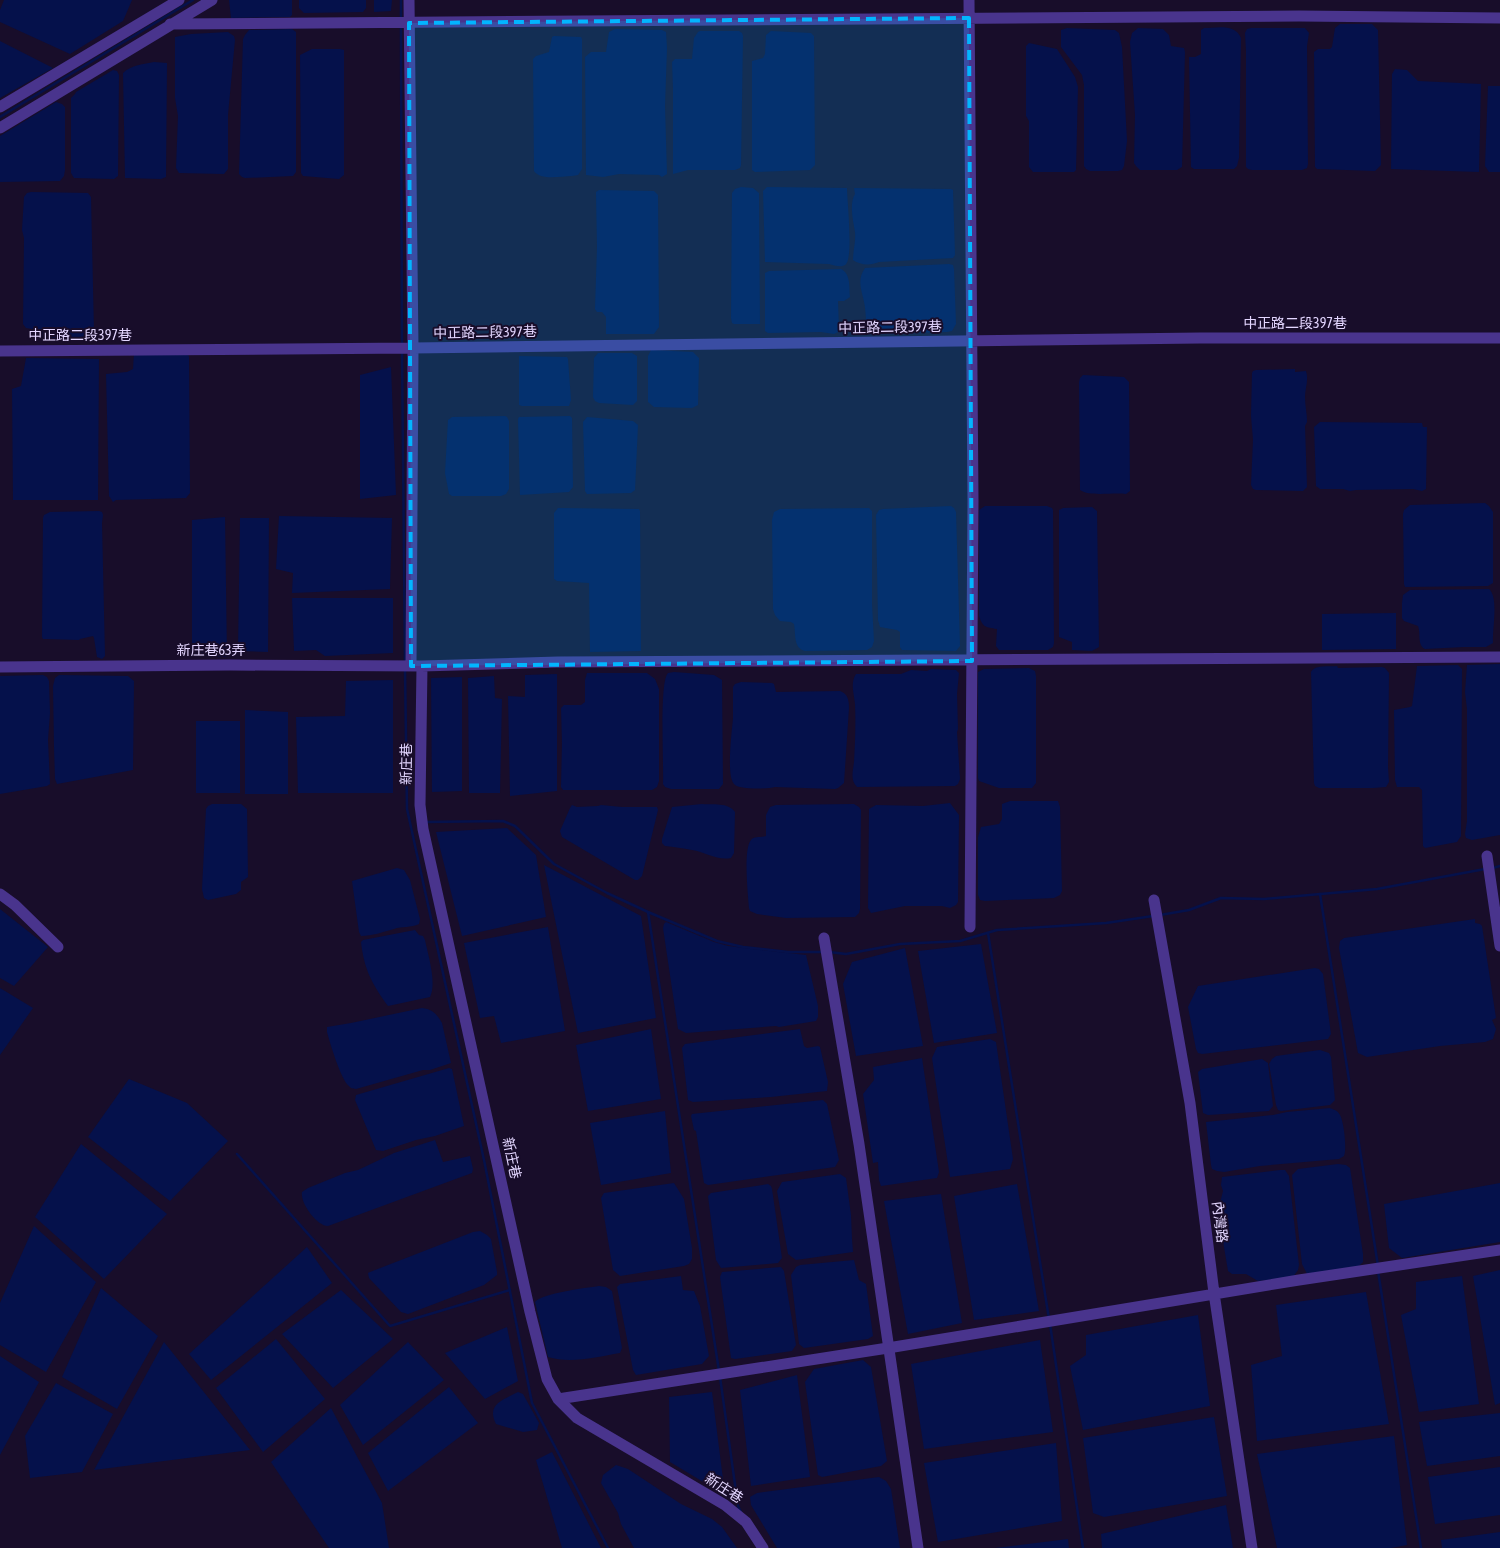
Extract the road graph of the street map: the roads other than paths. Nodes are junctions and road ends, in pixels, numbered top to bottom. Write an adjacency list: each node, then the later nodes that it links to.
1 (179, 0): 9 (street)
2 (212, 0): 8 (street)
3 (409, 0): 7 (street, 新庄巷)
4 (969, 0): 5 (street)
5 (969, 18): 6 (street); 7 (street); 12 (street)
6 (1500, 18)
7 (409, 23): 8 (street); 13 (street, 新庄巷)
8 (170, 24): 10 (street)
9 (0, 107)
10 (0, 128)
11 (1500, 338): 12 (street, 中正路二段397巷)
12 (971, 341): 13 (street, 中正路二段397巷); 16 (street)
13 (413, 348): 14 (street, 中正路二段397巷); 17 (street, 新庄巷)
14 (0, 351)
15 (1500, 657): 16 (street)
16 (972, 661): 17 (street); 22 (street)
17 (417, 666): 18 (street, 新庄巷63弄); 29 (street, 新庄巷)
18 (0, 667)
19 (1487, 856): 24 (street)
20 (0, 894): 25 (street)
21 (1154, 900): 27 (street, 內灣路)
22 (970, 927)
23 (824, 938): 28 (street)
24 (1500, 946)
25 (58, 947)
26 (1500, 1250): 27 (street)
27 (1214, 1294): 28 (street); 32 (street, 內灣路)
28 (888, 1348): 29 (street); 31 (street)
29 (558, 1399): 30 (street, 新庄巷)
30 (763, 1548)
31 (918, 1548)
32 (1252, 1548)

